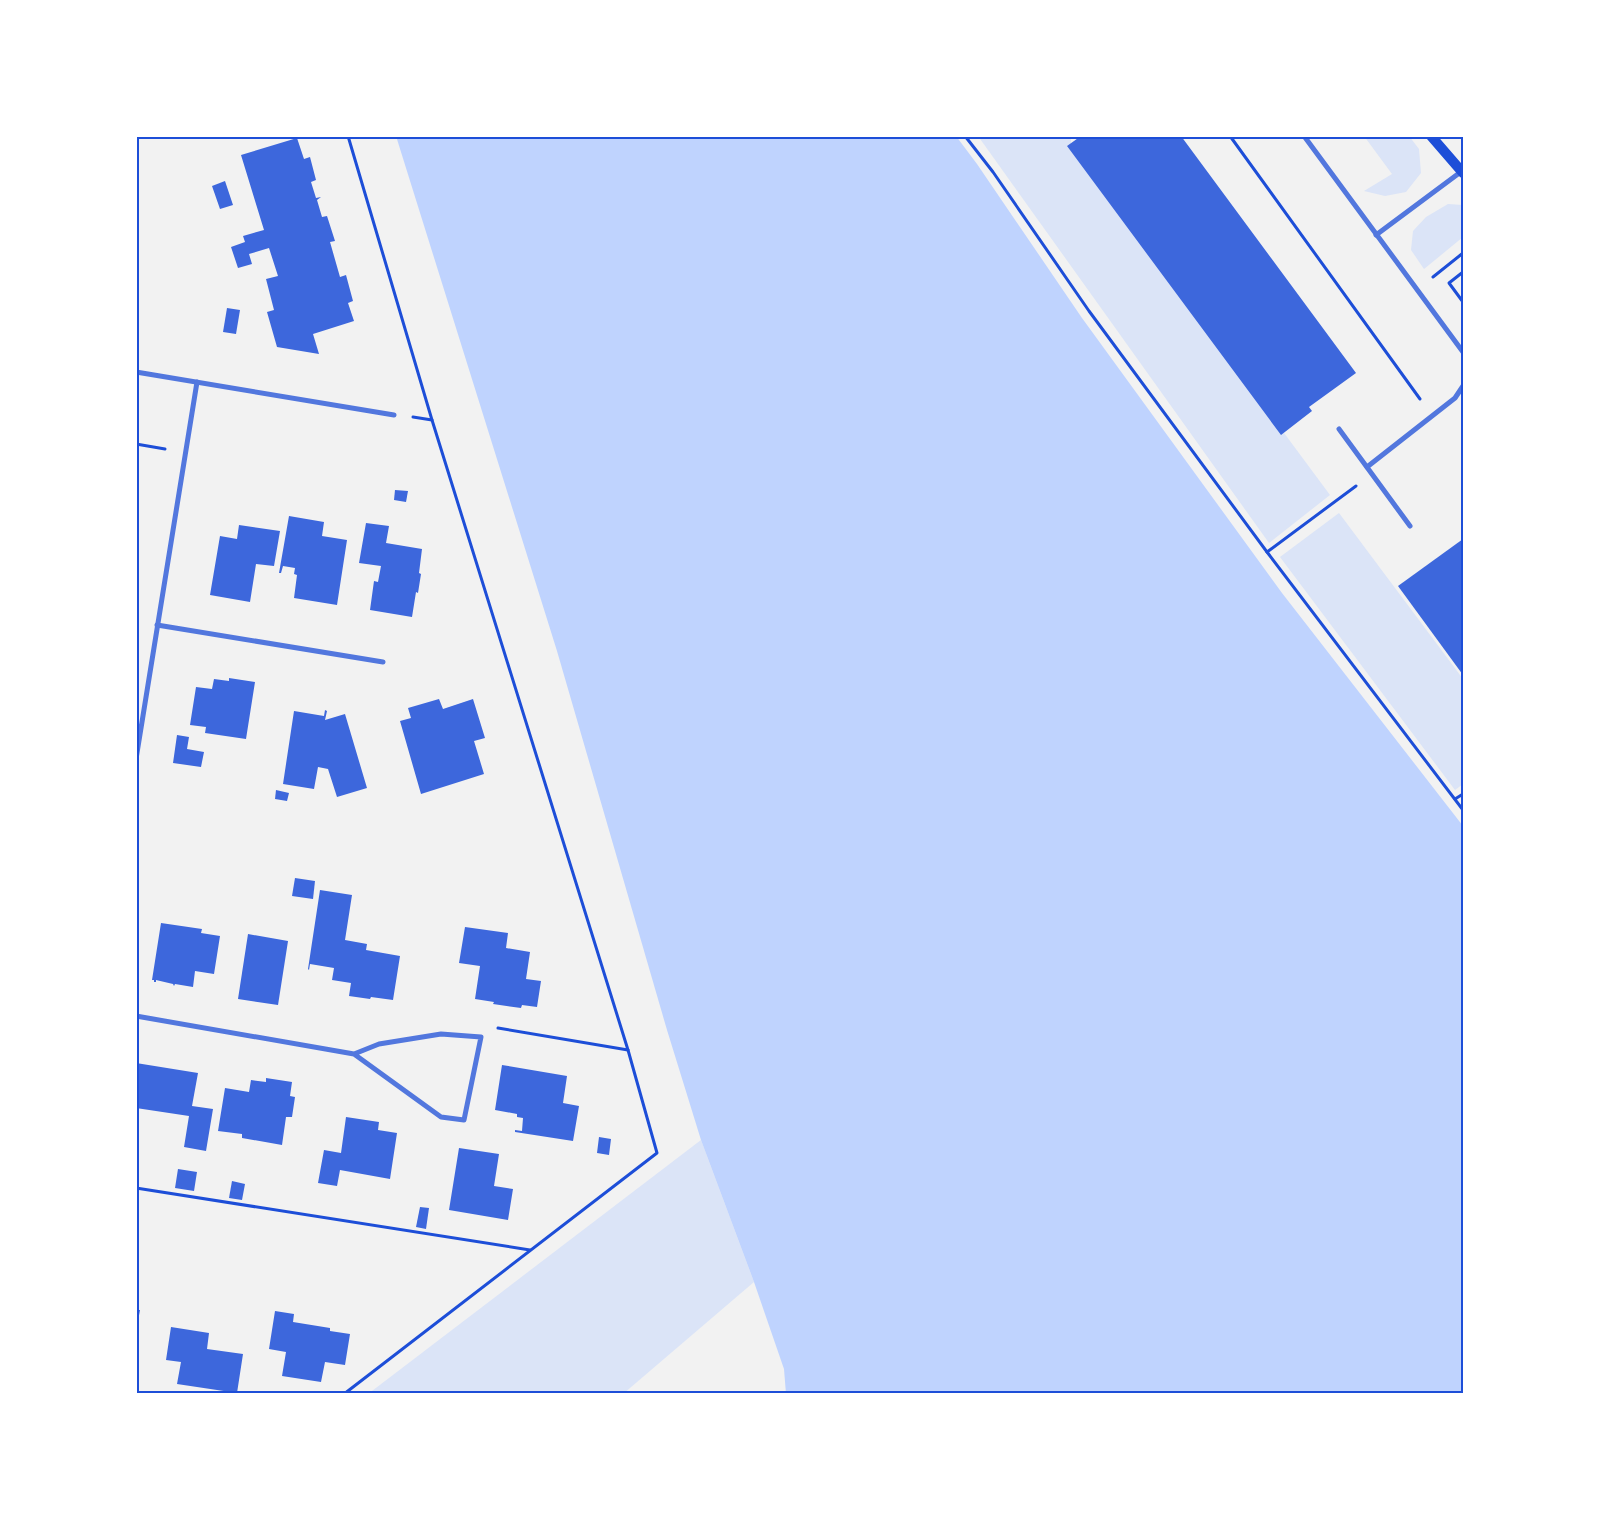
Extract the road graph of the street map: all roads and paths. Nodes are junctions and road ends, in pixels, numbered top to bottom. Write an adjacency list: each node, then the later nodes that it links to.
1 (348, 136): 33 (path)
2 (965, 136): 24 (path)
3 (1230, 136): 17 (path)
4 (1304, 136): 7 (street)
5 (1431, 136): 6 (main road)
6 (1462, 171): 7 (street)
7 (1376, 235): 10 (street)
8 (1463, 253): 10 (path)
9 (1463, 272): 11 (path)
10 (1417, 290): 12 (street)
11 (1463, 302)
12 (1463, 352)
13 (136, 372): 14 (street)
14 (197, 382): 16 (street); 20 (street)
15 (1463, 386): 17 (street)
16 (394, 415)
17 (1432, 416): 21 (street)
18 (1339, 429): 21 (street)
19 (136, 444): 20 (path)
20 (186, 452): 25 (street)
21 (1367, 467): 22 (street)
22 (1373, 475): 23 (street); 24 (path)
23 (1410, 526)
24 (1267, 552): 29 (path)
25 (158, 625): 26 (street); 27 (street)
26 (383, 662)
27 (136, 759)
28 (1463, 794): 29 (path)
29 (1455, 799): 30 (path)
30 (1463, 810)
31 (136, 1016): 34 (street)
32 (480, 1037): 33 (path); 34 (street); 34 (street)
33 (628, 1050): 36 (path)
34 (354, 1054)
35 (136, 1188): 36 (path)
36 (530, 1250): 37 (path)
37 (344, 1394)

